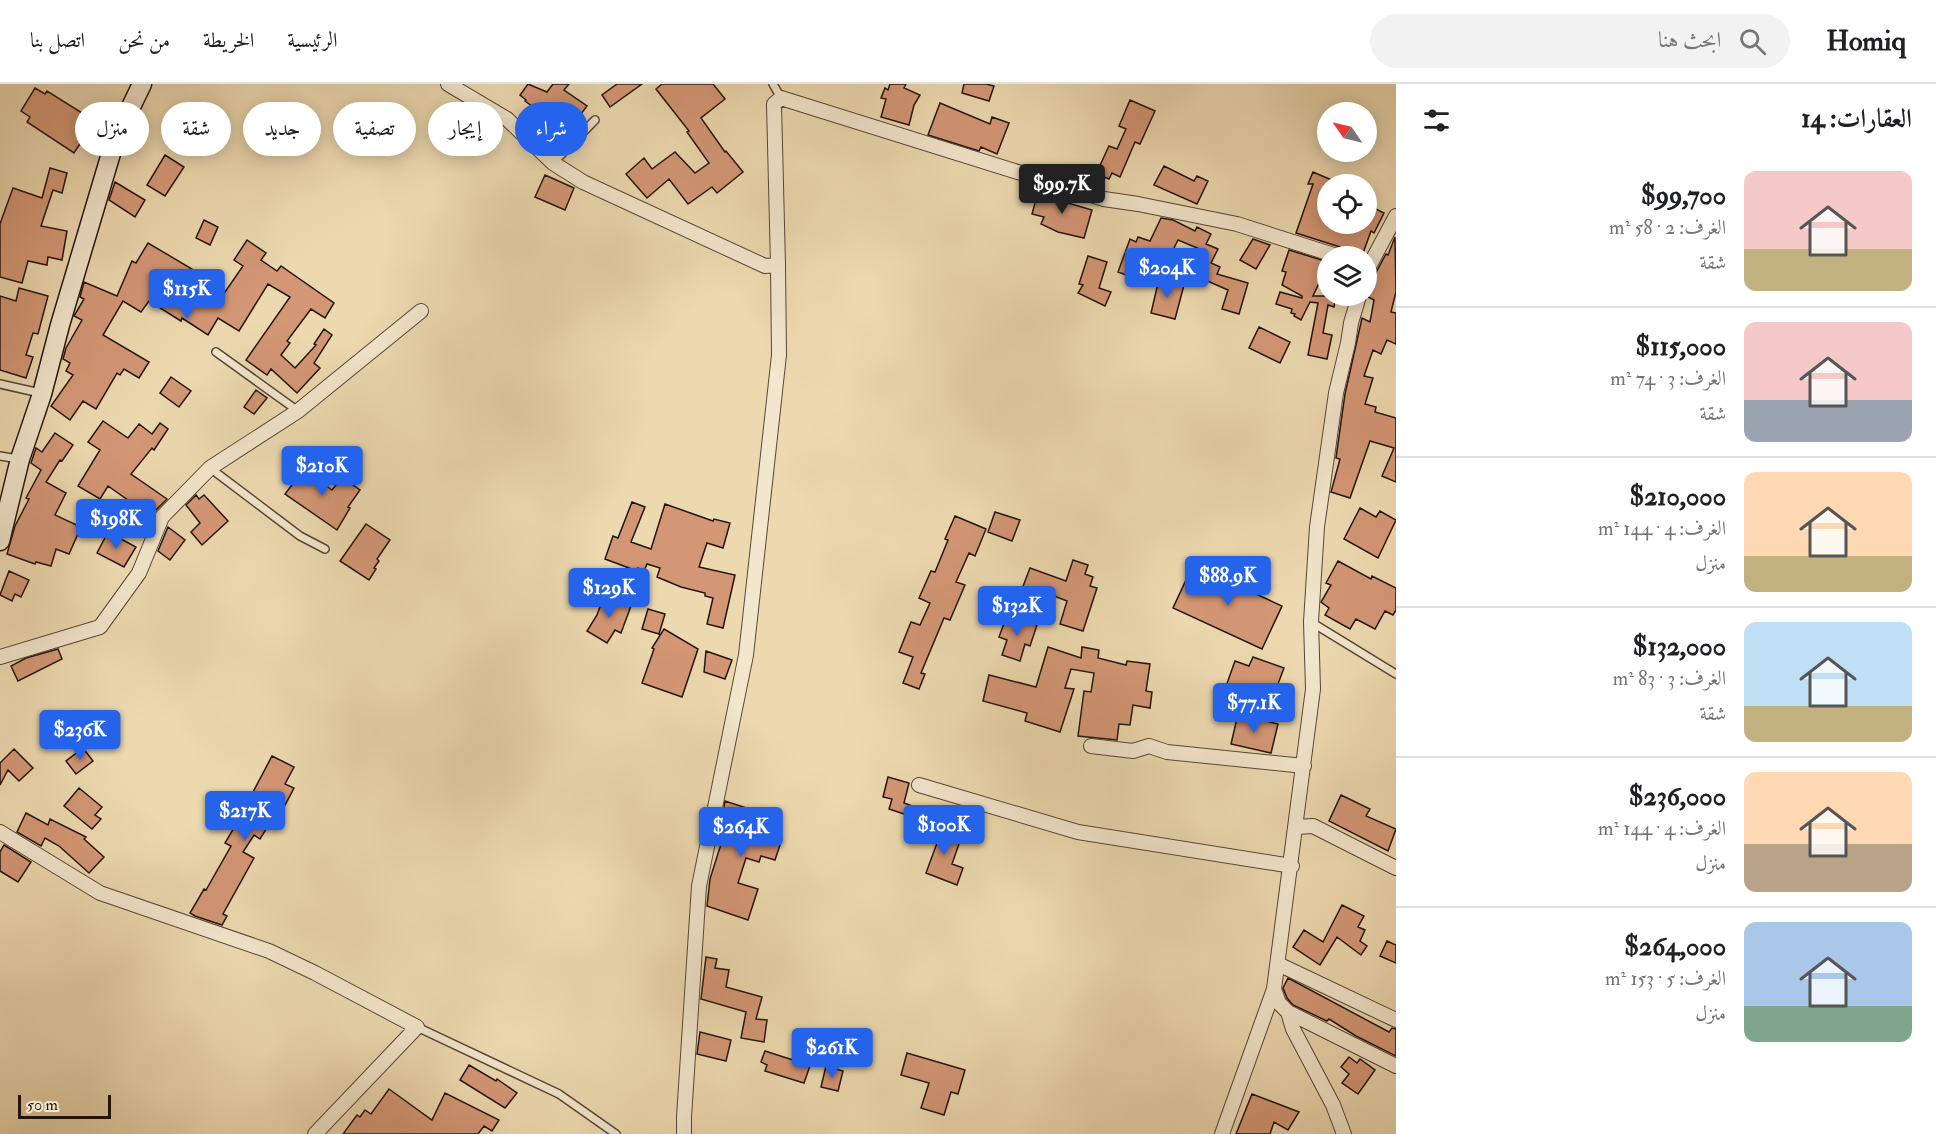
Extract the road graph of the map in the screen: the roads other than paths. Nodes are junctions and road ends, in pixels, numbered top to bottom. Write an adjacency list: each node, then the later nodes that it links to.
1 (142, 84): 15 (street)
2 (448, 84): 6 (street)
3 (773, 84): 4 (lane)
4 (781, 98): 8 (street); 10 (street)
5 (595, 120): 6 (lane)
6 (554, 163): 10 (street)
7 (1396, 216): 9 (street)
8 (1317, 250)
9 (1377, 250)
10 (778, 265): 40 (street)
11 (1356, 306): 22 (street)
12 (421, 311): 16 (street)
13 (216, 352): 16 (lane)
14 (0, 384): 15 (lane)
15 (42, 394): 18 (street)
16 (298, 411): 19 (street)
17 (0, 456): 18 (lane)
18 (20, 459): 20 (street)
19 (210, 468): 21 (lane); 23 (street)
20 (0, 541)
21 (325, 549)
22 (1311, 622): 24 (lane); 26 (street)
23 (0, 657)
24 (1396, 674)
25 (1091, 746): 26 (street)
26 (1304, 766): 28 (street)
27 (919, 785): 30 (street)
28 (1296, 827): 30 (street); 31 (street)
29 (0, 832): 36 (street)
30 (1292, 866): 32 (street)
31 (1396, 868)
32 (1278, 964): 33 (street); 35 (street)
33 (1274, 989): 34 (street); 41 (street)
34 (1288, 1012): 37 (street); 42 (street)
35 (1396, 1020)
36 (417, 1027): 38 (street); 39 (lane)
37 (1396, 1066)
38 (315, 1134)
39 (616, 1134)
40 (684, 1134)
41 (1222, 1134)
42 (1344, 1134)

